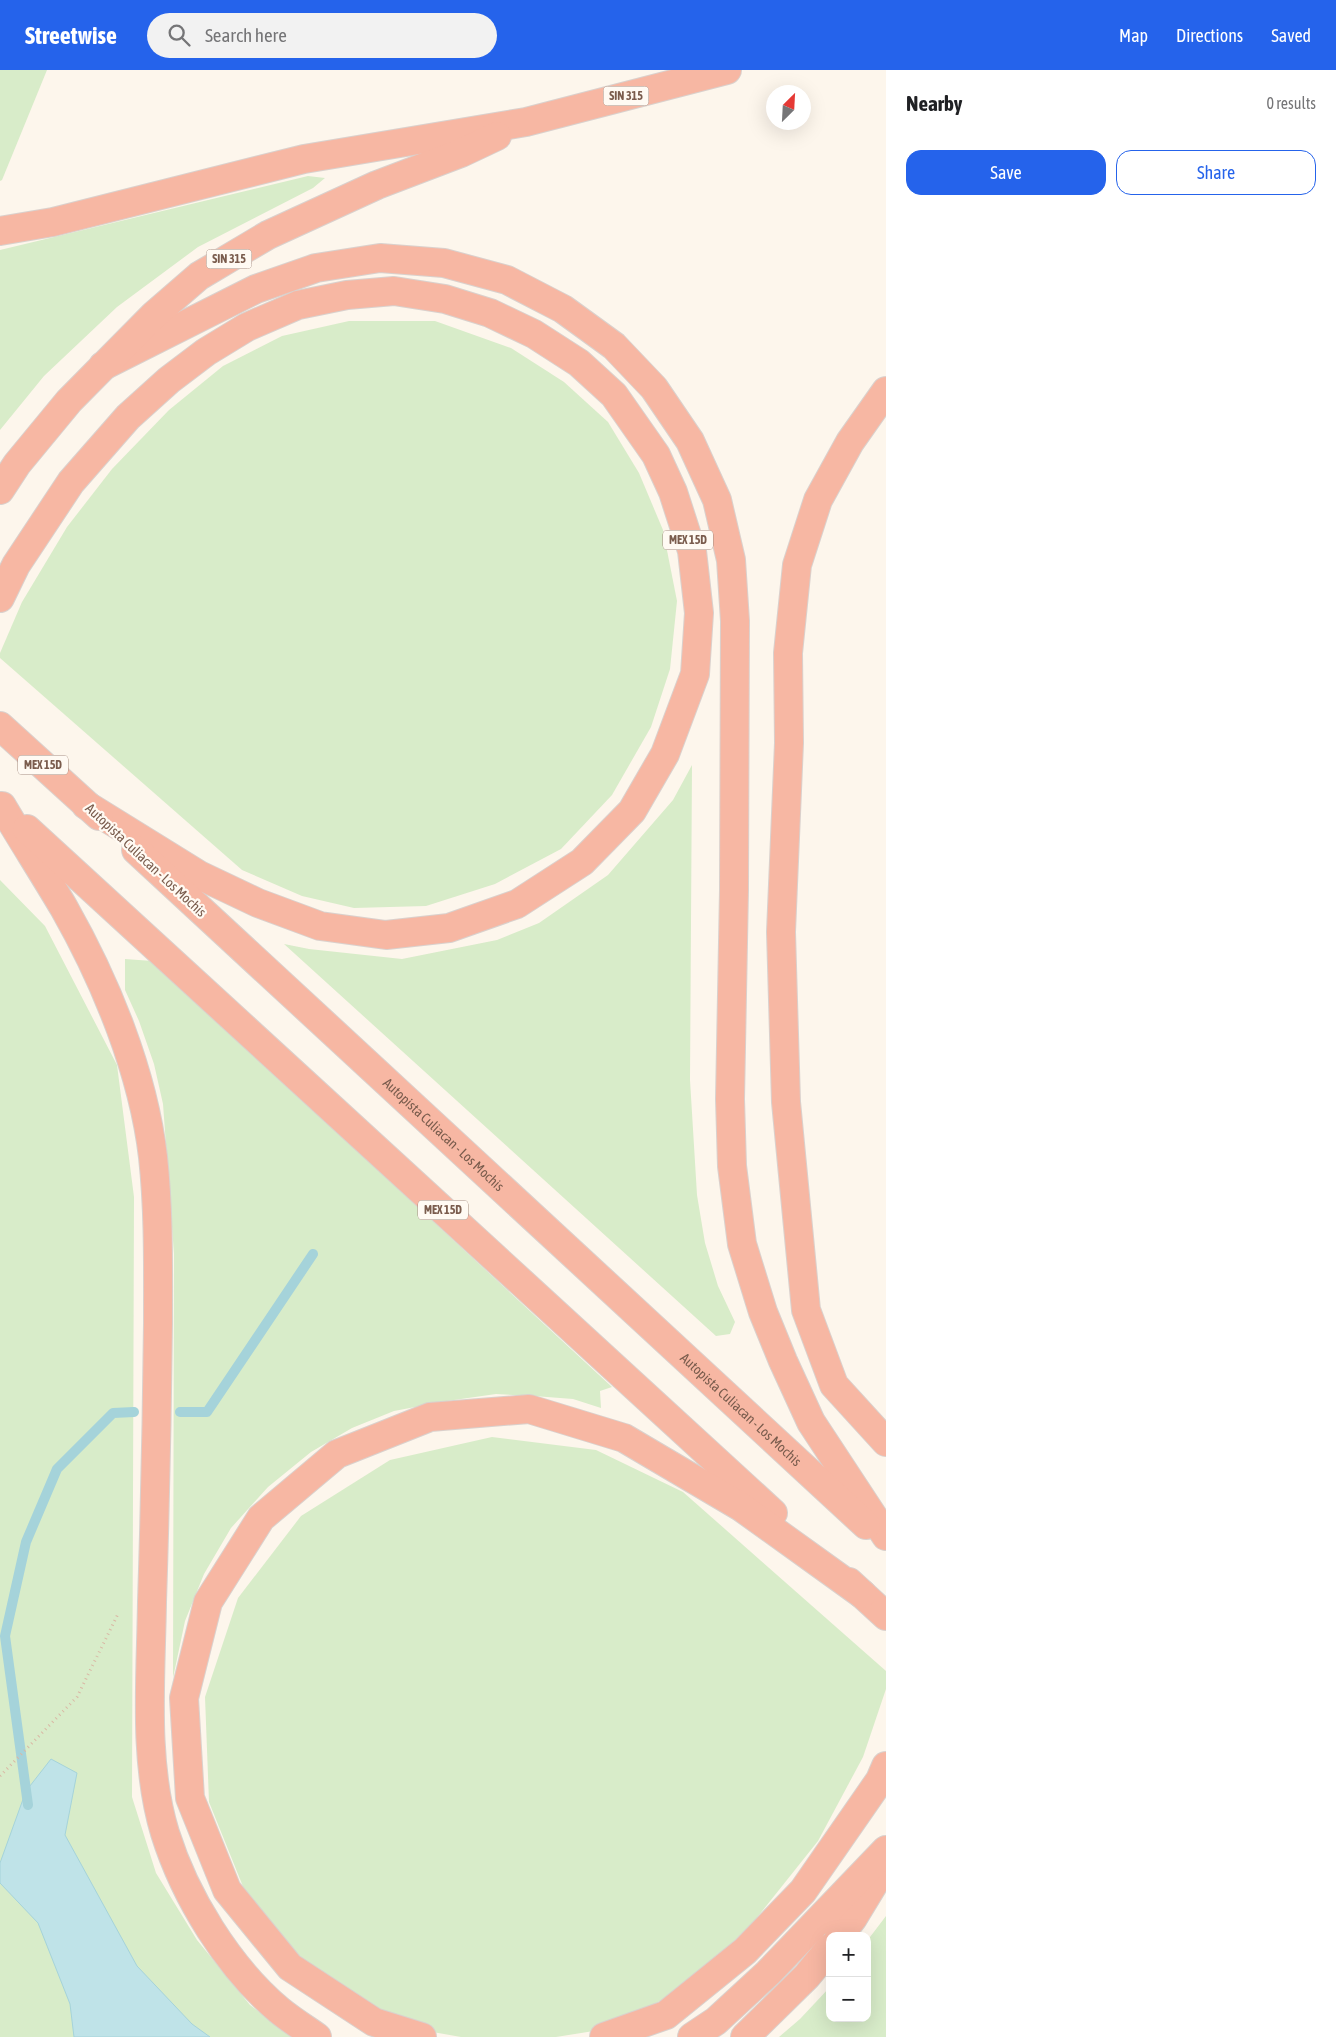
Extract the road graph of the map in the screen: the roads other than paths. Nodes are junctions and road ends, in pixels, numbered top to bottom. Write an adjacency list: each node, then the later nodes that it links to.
1 (727, 70): 2 (highway, SIN 315)
2 (526, 122): 3 (highway); 4 (highway, SIN 315)
3 (0, 231)
4 (103, 366): 6 (highway, SIN 315); 12 (highway)
5 (886, 391): 11 (highway)
6 (0, 490)
7 (0, 598): 9 (highway, MEX 15D)
8 (0, 726): 9 (highway, Autopista Culiacan - Los Mochis / MEX 15D)
9 (86, 805): 13 (highway, Autopista Culiacan - Los Mochis / MEX 15D)
10 (1, 806): 14 (highway, MEX 15D); 21 (highway)
11 (886, 1442)
12 (886, 1536)
13 (886, 1544)
14 (862, 1594): 15 (highway, MEX 15D); 22 (highway)
15 (886, 1616)
16 (883, 1773): 23 (highway)
17 (886, 1850): 24 (highway)
18 (886, 1864): 19 (highway)
19 (842, 1932)
20 (826, 1953): 25 (highway)
21 (317, 2037)
22 (422, 2037)
23 (604, 2037)
24 (692, 2037)
25 (745, 2037)

